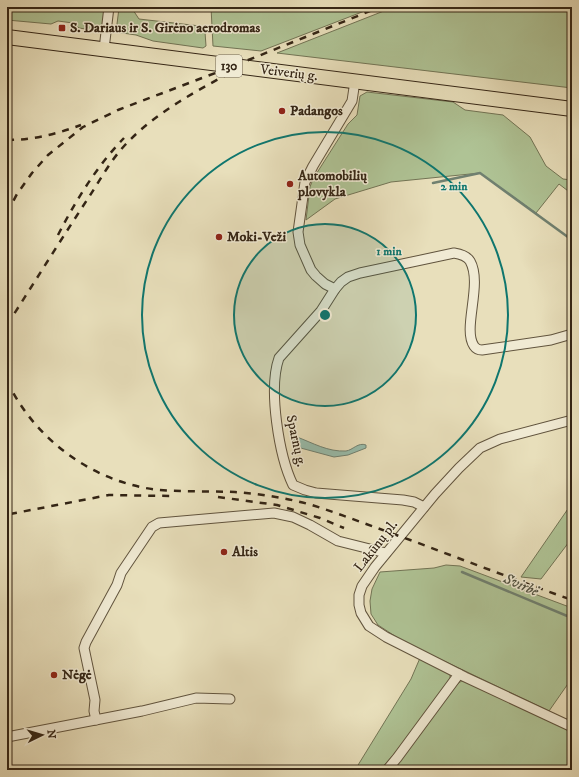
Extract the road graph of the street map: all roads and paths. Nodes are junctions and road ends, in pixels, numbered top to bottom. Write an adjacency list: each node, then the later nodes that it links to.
1 (109, 7): 3 (street)
2 (7, 37): 3 (main road, Veiverių g. / 130)
3 (104, 49): 4 (main road, Veiverių g. / 130)
4 (355, 81): 5 (main road, Veiverių g. / 130); 6 (street)
5 (572, 109)
6 (335, 289): 7 (street, Sparnų g.); 9 (street, Sparnų g.)
7 (572, 334)
8 (572, 420): 9 (street, Lakūnų pl.)
9 (424, 507): 10 (street, Lakūnų pl.)
10 (386, 553): 11 (street, Lakūnų pl.); 13 (street)
11 (459, 674): 14 (street, Lakūnų pl.); 16 (street)
12 (230, 699): 13 (street)
13 (96, 720): 15 (street)
14 (572, 727)
15 (7, 737)
16 (386, 770)

